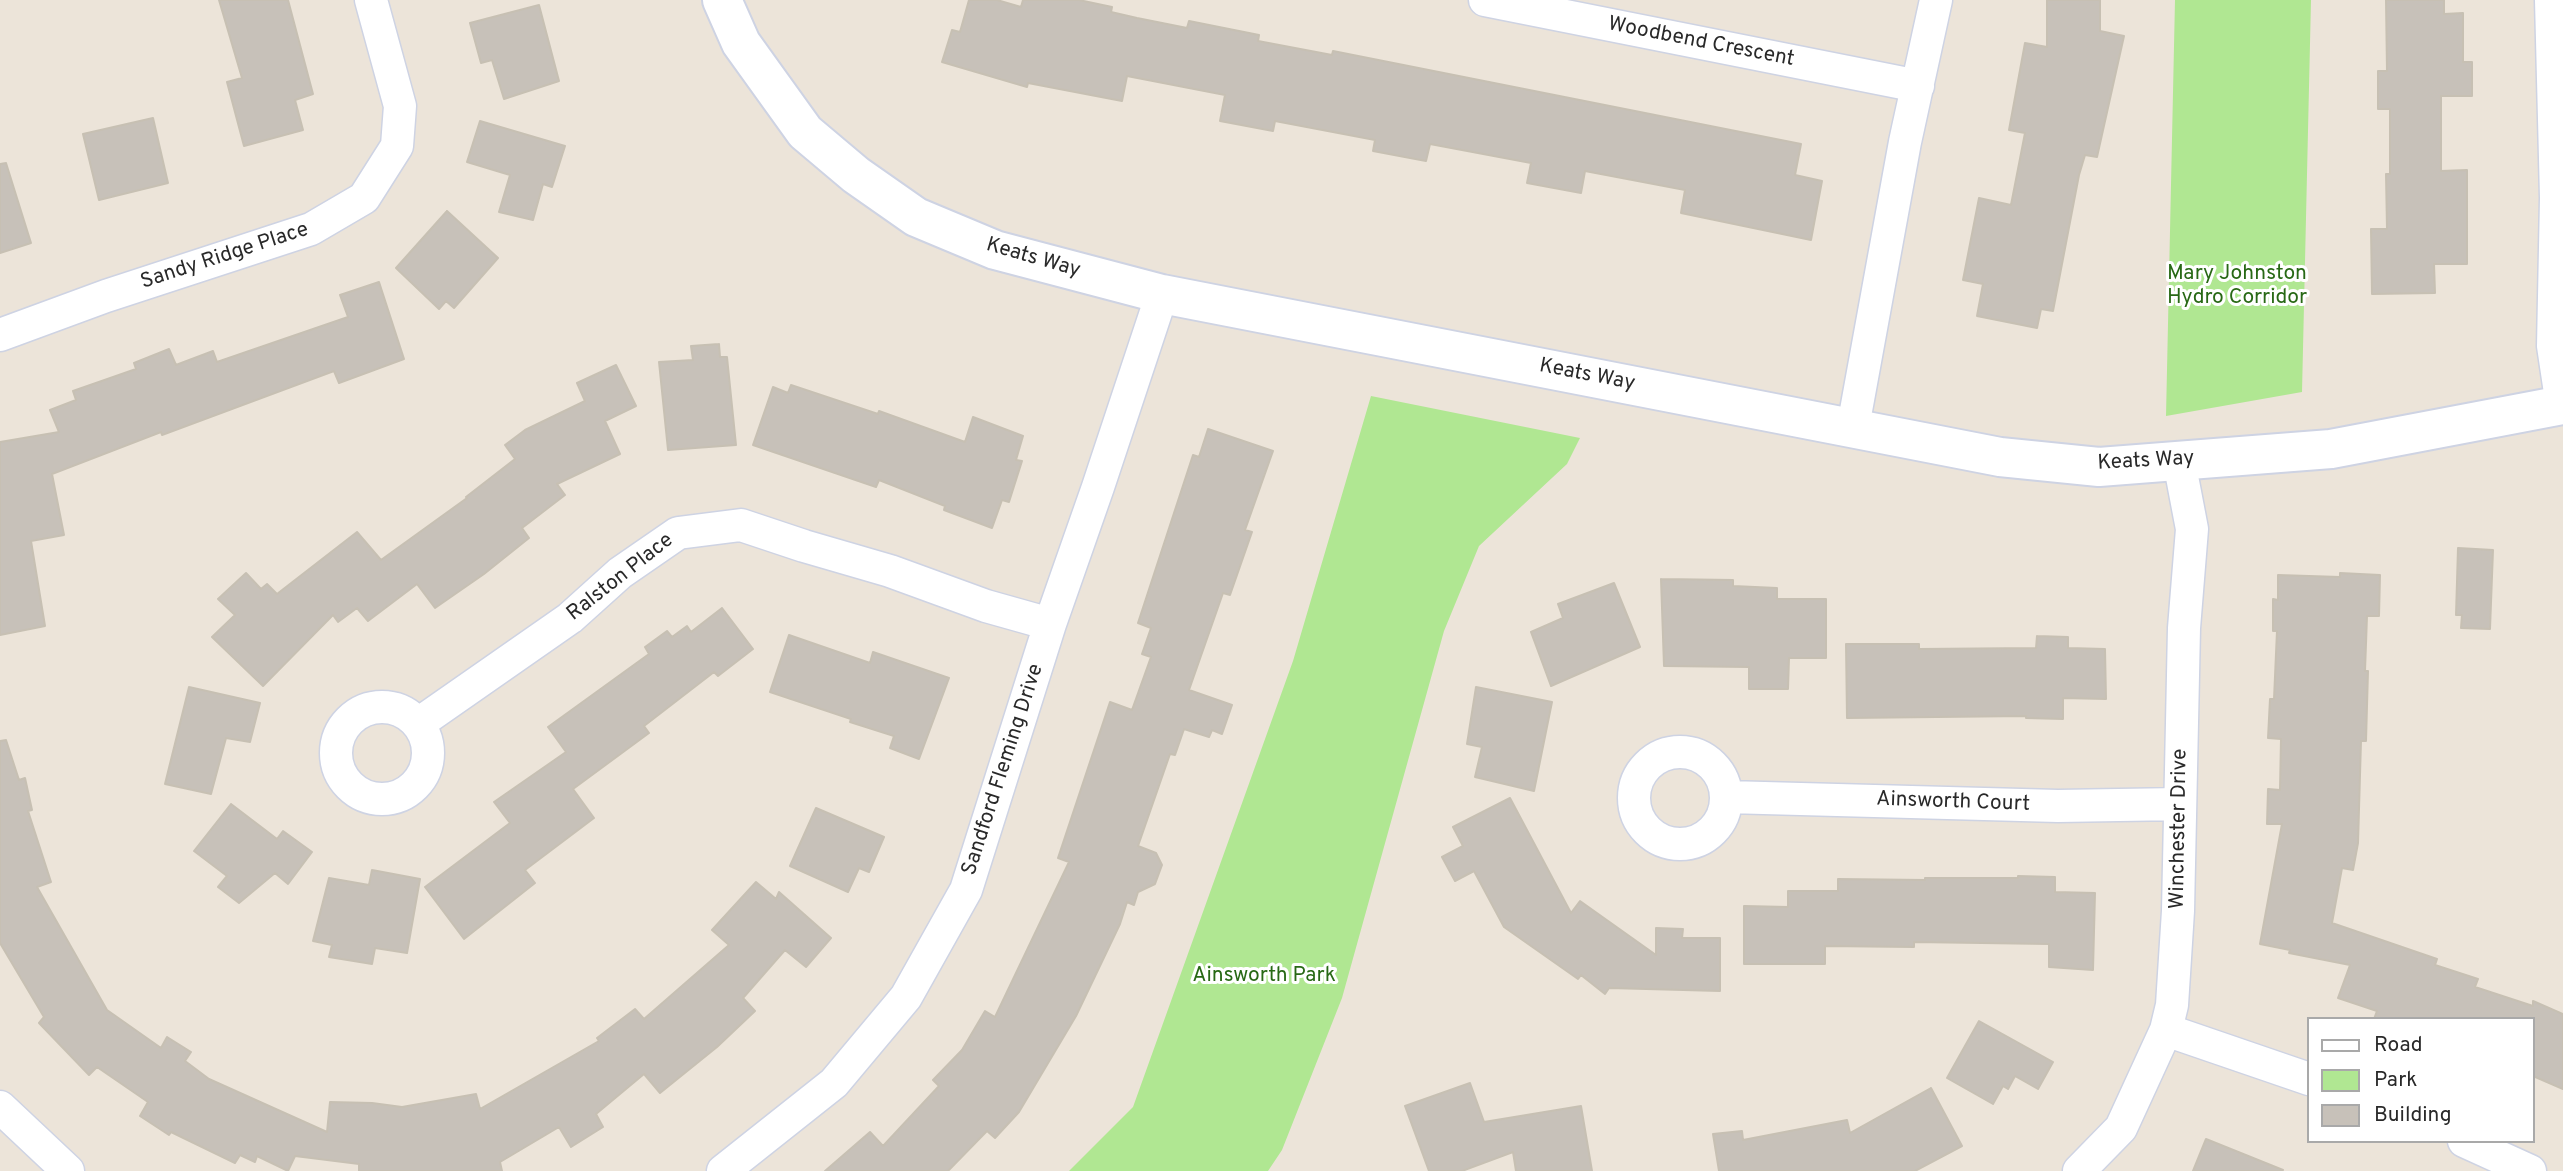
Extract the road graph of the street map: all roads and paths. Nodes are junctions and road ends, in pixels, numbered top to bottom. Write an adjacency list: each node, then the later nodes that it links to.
1 (371, 0): 8 (street, Sandy Ridge Place)
2 (722, 0): 7 (street, Keats Way)
3 (1485, 0): 6 (street, Woodbend Crescent)
4 (1936, 0): 6 (street)
5 (2551, 0): 9 (street)
6 (1918, 86): 10 (street)
7 (1162, 293): 10 (street, Keats Way); 12 (street, Sandford Fleming Drive)
8 (0, 335)
9 (2563, 406): 11 (street, Keats Way)
10 (1853, 427): 11 (street, Keats Way)
11 (2179, 461): 15 (street, Winchester Drive)
12 (1050, 624): 13 (street, Ralston Place); 21 (street, Sandford Fleming Drive)
13 (418, 724)
14 (1727, 796): 15 (street, Ainsworth Court)
15 (2180, 804): 16 (street, Winchester Drive)
16 (2166, 1030): 17 (street); 22 (street, Winchester Drive)
17 (2308, 1079)
18 (0, 1107): 20 (street)
19 (2468, 1143): 23 (street)
20 (68, 1171)
21 (723, 1171)
22 (2079, 1171)
23 (2530, 1171)

